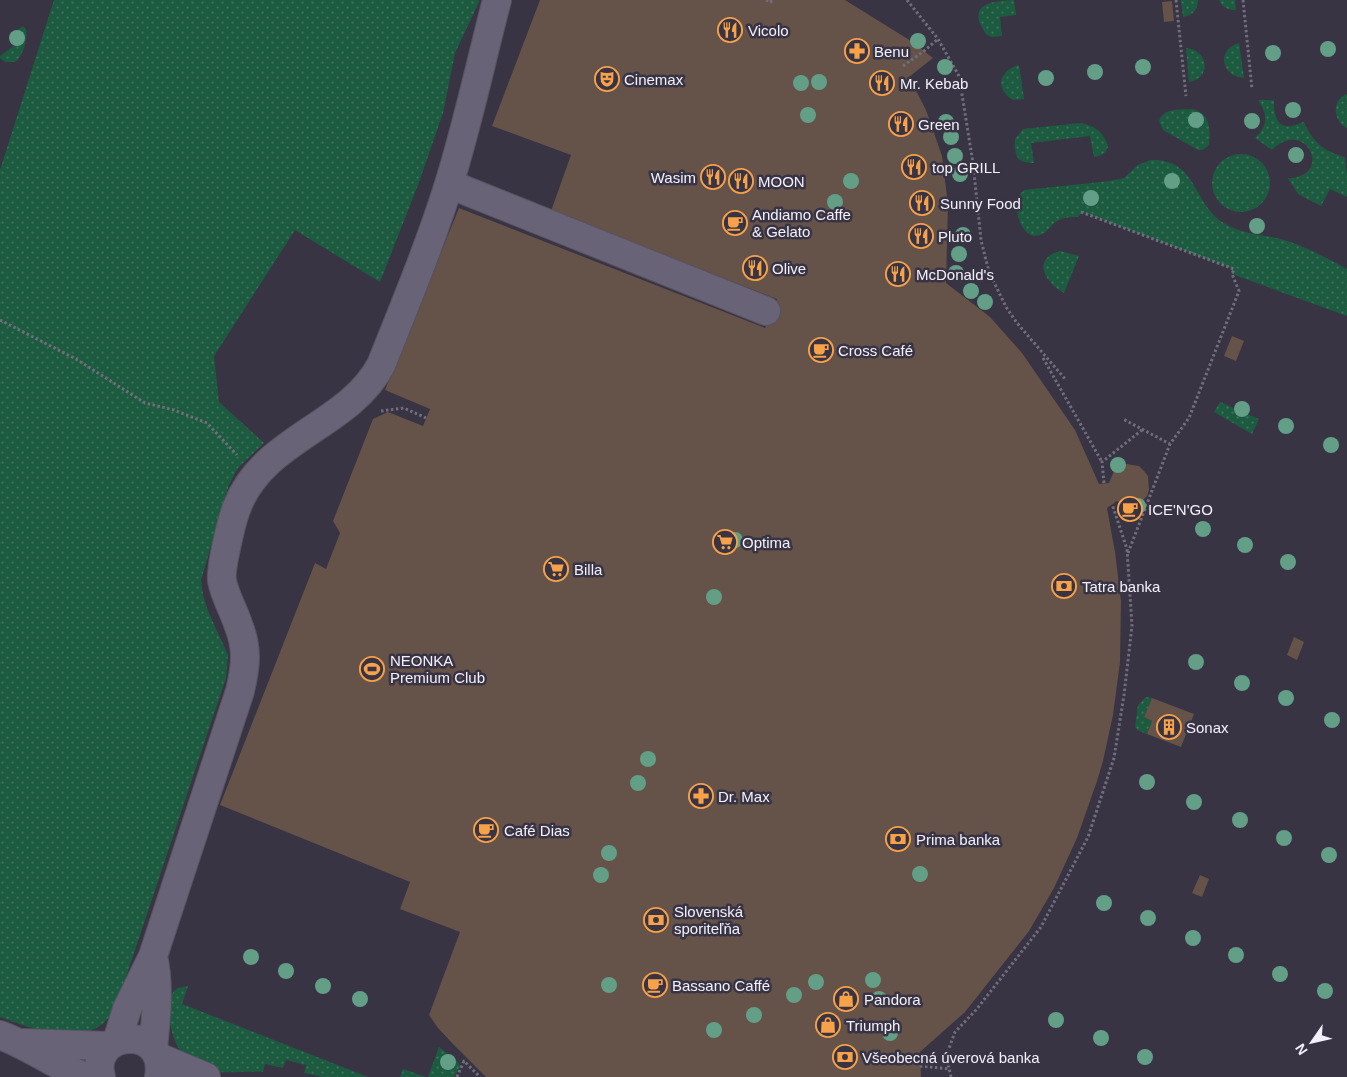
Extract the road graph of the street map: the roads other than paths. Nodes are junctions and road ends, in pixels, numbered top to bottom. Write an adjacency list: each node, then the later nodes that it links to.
1 (497, 0): 2 (street)
2 (449, 184): 3 (street); 4 (street)
3 (766, 311)
4 (153, 956): 6 (street); 7 (street)
5 (10, 1039): 6 (street); 8 (street)
6 (113, 1044): 7 (street); 9 (street)
7 (157, 1061): 10 (street)
8 (85, 1077)
9 (101, 1077)
10 (206, 1077)

